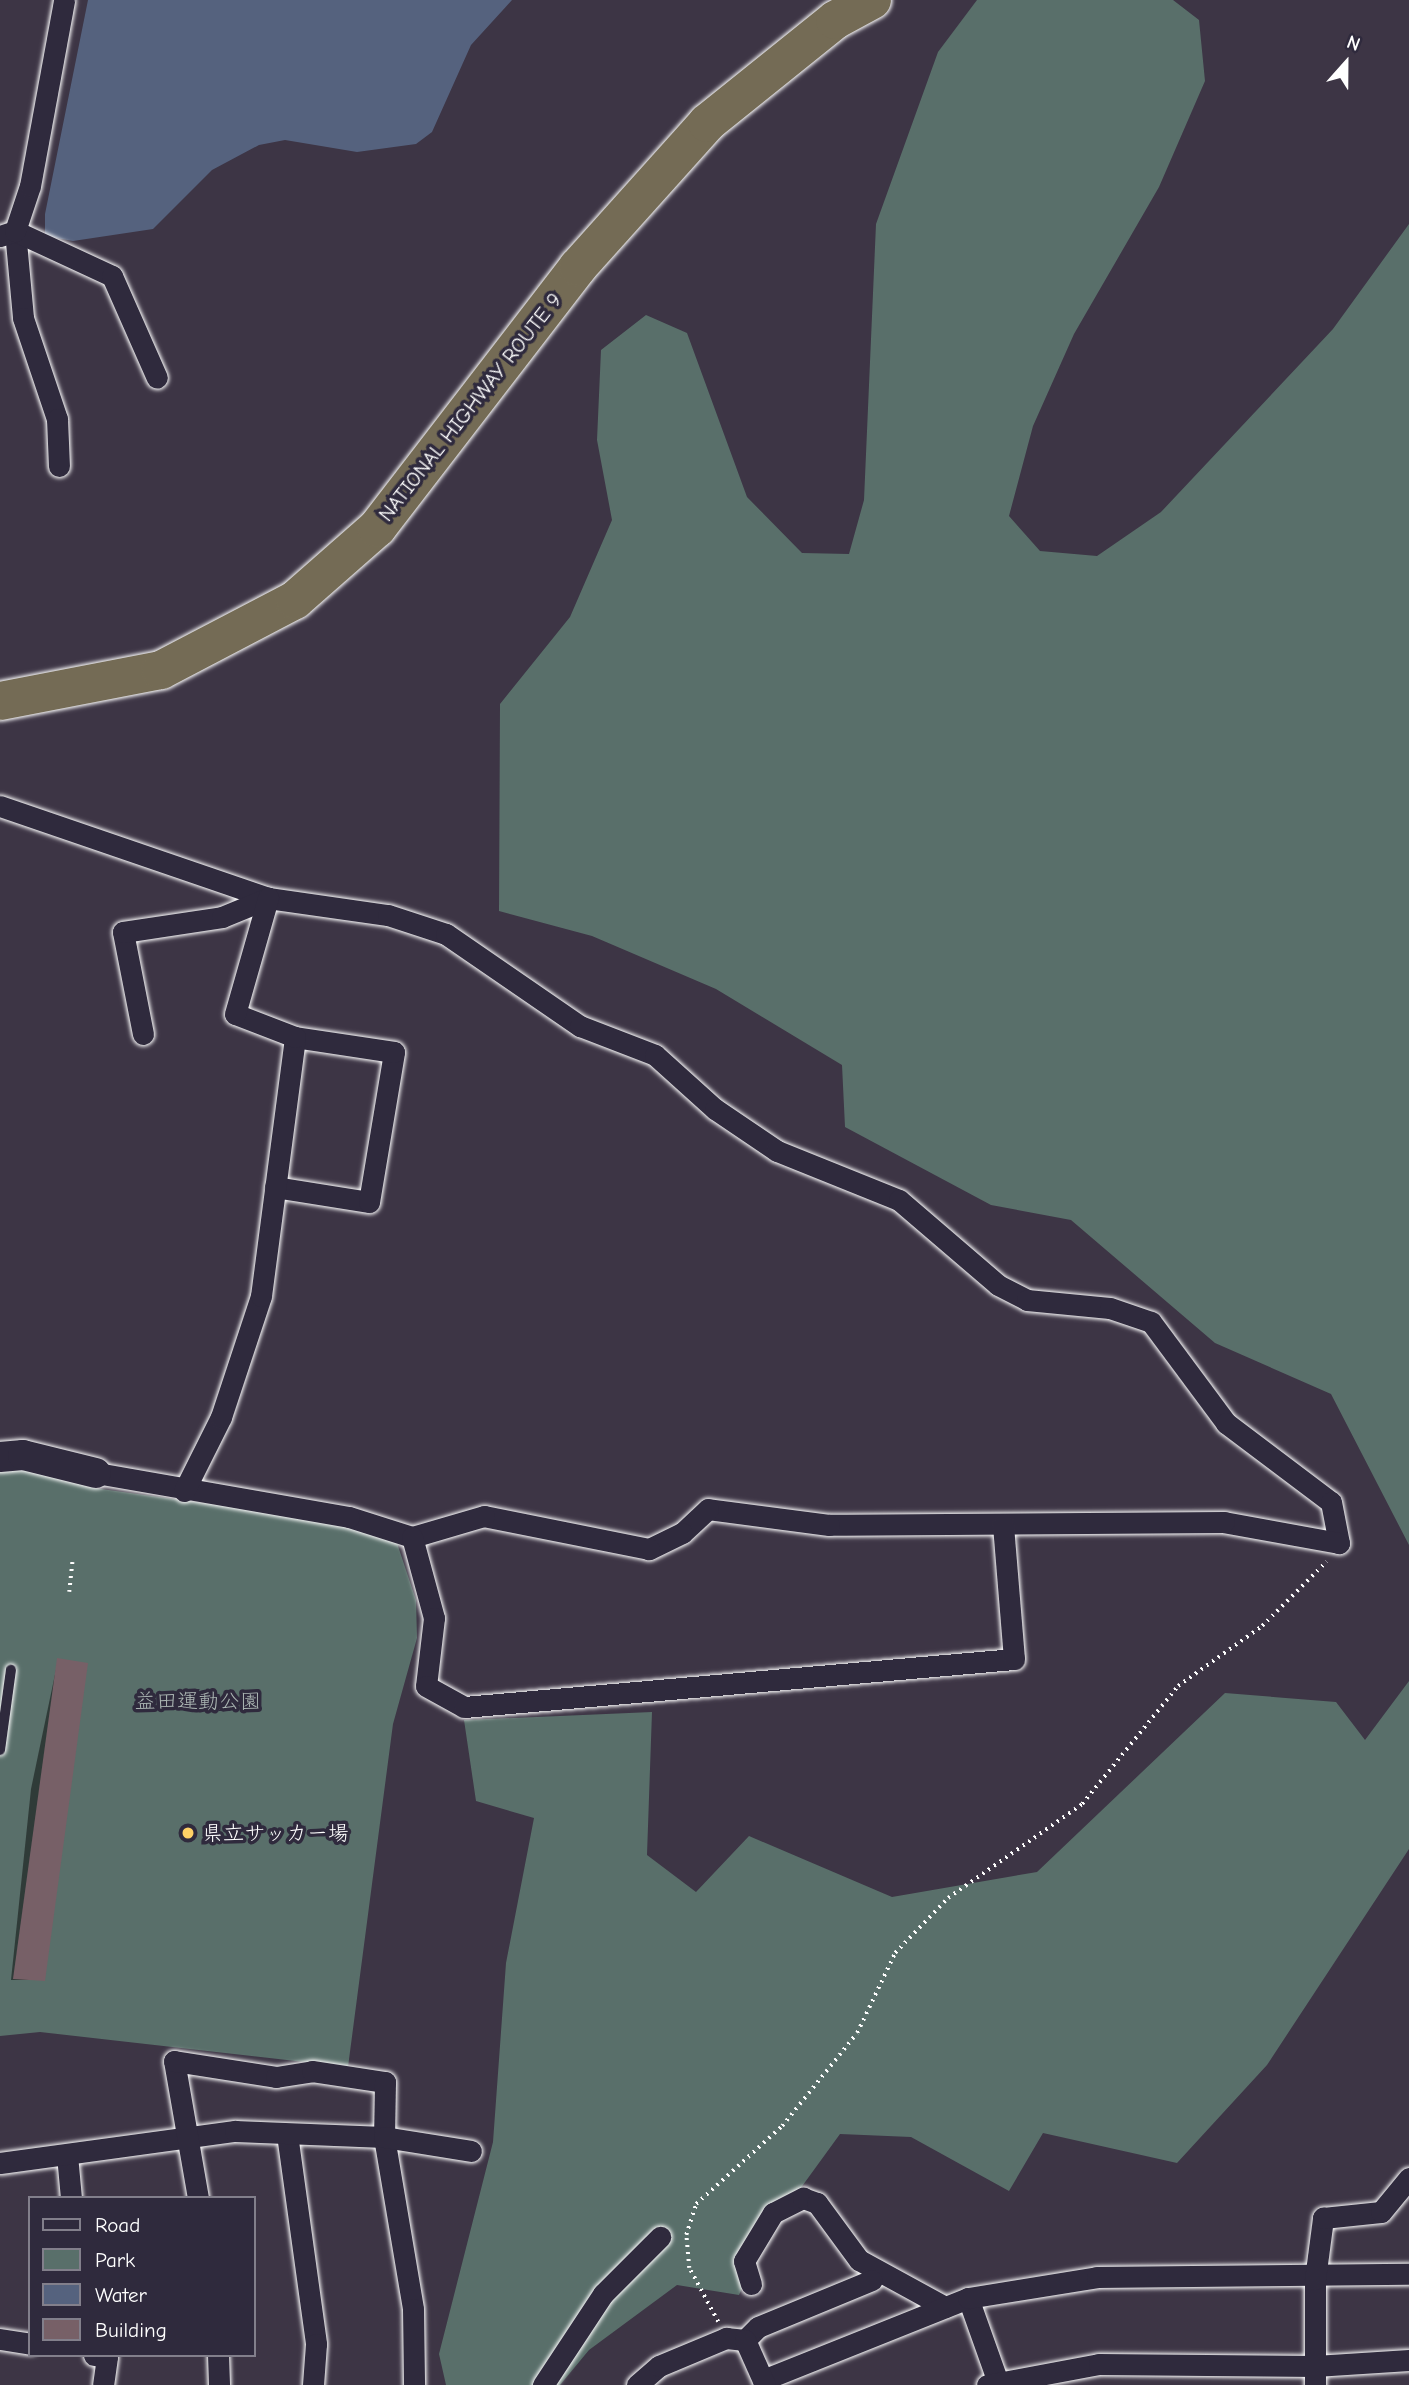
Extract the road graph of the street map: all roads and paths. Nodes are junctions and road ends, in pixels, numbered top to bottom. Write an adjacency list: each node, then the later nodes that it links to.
1 (64, 0): 3 (street)
2 (872, 0): 6 (highway, NATIONAL HIGHWAY ROUTE 9)
3 (8, 234): 4 (street); 5 (street)
4 (157, 378)
5 (60, 467)
6 (0, 701)
7 (0, 806): 8 (street)
8 (268, 898): 9 (street); 10 (street); 17 (street)
9 (144, 1034)
10 (295, 1037): 11 (street); 11 (street)
11 (275, 1187): 14 (street)
12 (0, 1457): 13 (street)
13 (96, 1473): 14 (street)
14 (184, 1490): 16 (street)
15 (1003, 1524): 16 (street); 16 (street); 17 (street)
16 (412, 1537)
17 (1339, 1543): 39 (path)
18 (72, 1562): 19 (path)
19 (69, 1592)
20 (11, 1670): 21 (lane)
21 (0, 1750)
22 (287, 2134): 23 (street); 24 (street); 49 (street)
23 (384, 2137): 24 (street); 25 (street); 50 (street)
24 (192, 2141): 26 (street); 30 (street)
25 (471, 2151)
26 (67, 2155): 27 (street); 29 (street)
27 (0, 2163)
28 (1409, 2178): 33 (street)
29 (71, 2196)
30 (198, 2196)
31 (660, 2237): 51 (street)
32 (1409, 2274): 33 (street)
33 (1315, 2279): 36 (street); 44 (street)
34 (872, 2280): 39 (street)
35 (751, 2284): 37 (street)
36 (968, 2298): 37 (street); 46 (street)
37 (945, 2307): 45 (street)
38 (0, 2339): 40 (street)
39 (735, 2339): 45 (street); 52 (street)
40 (28, 2344)
41 (107, 2357): 47 (street)
42 (218, 2357): 48 (street)
43 (1409, 2360): 44 (street)
44 (1315, 2376): 46 (street)
45 (764, 2382)
46 (994, 2384)
47 (103, 2385)
48 (219, 2385)
49 (313, 2385)
50 (414, 2385)
51 (543, 2385)
52 (637, 2385)

